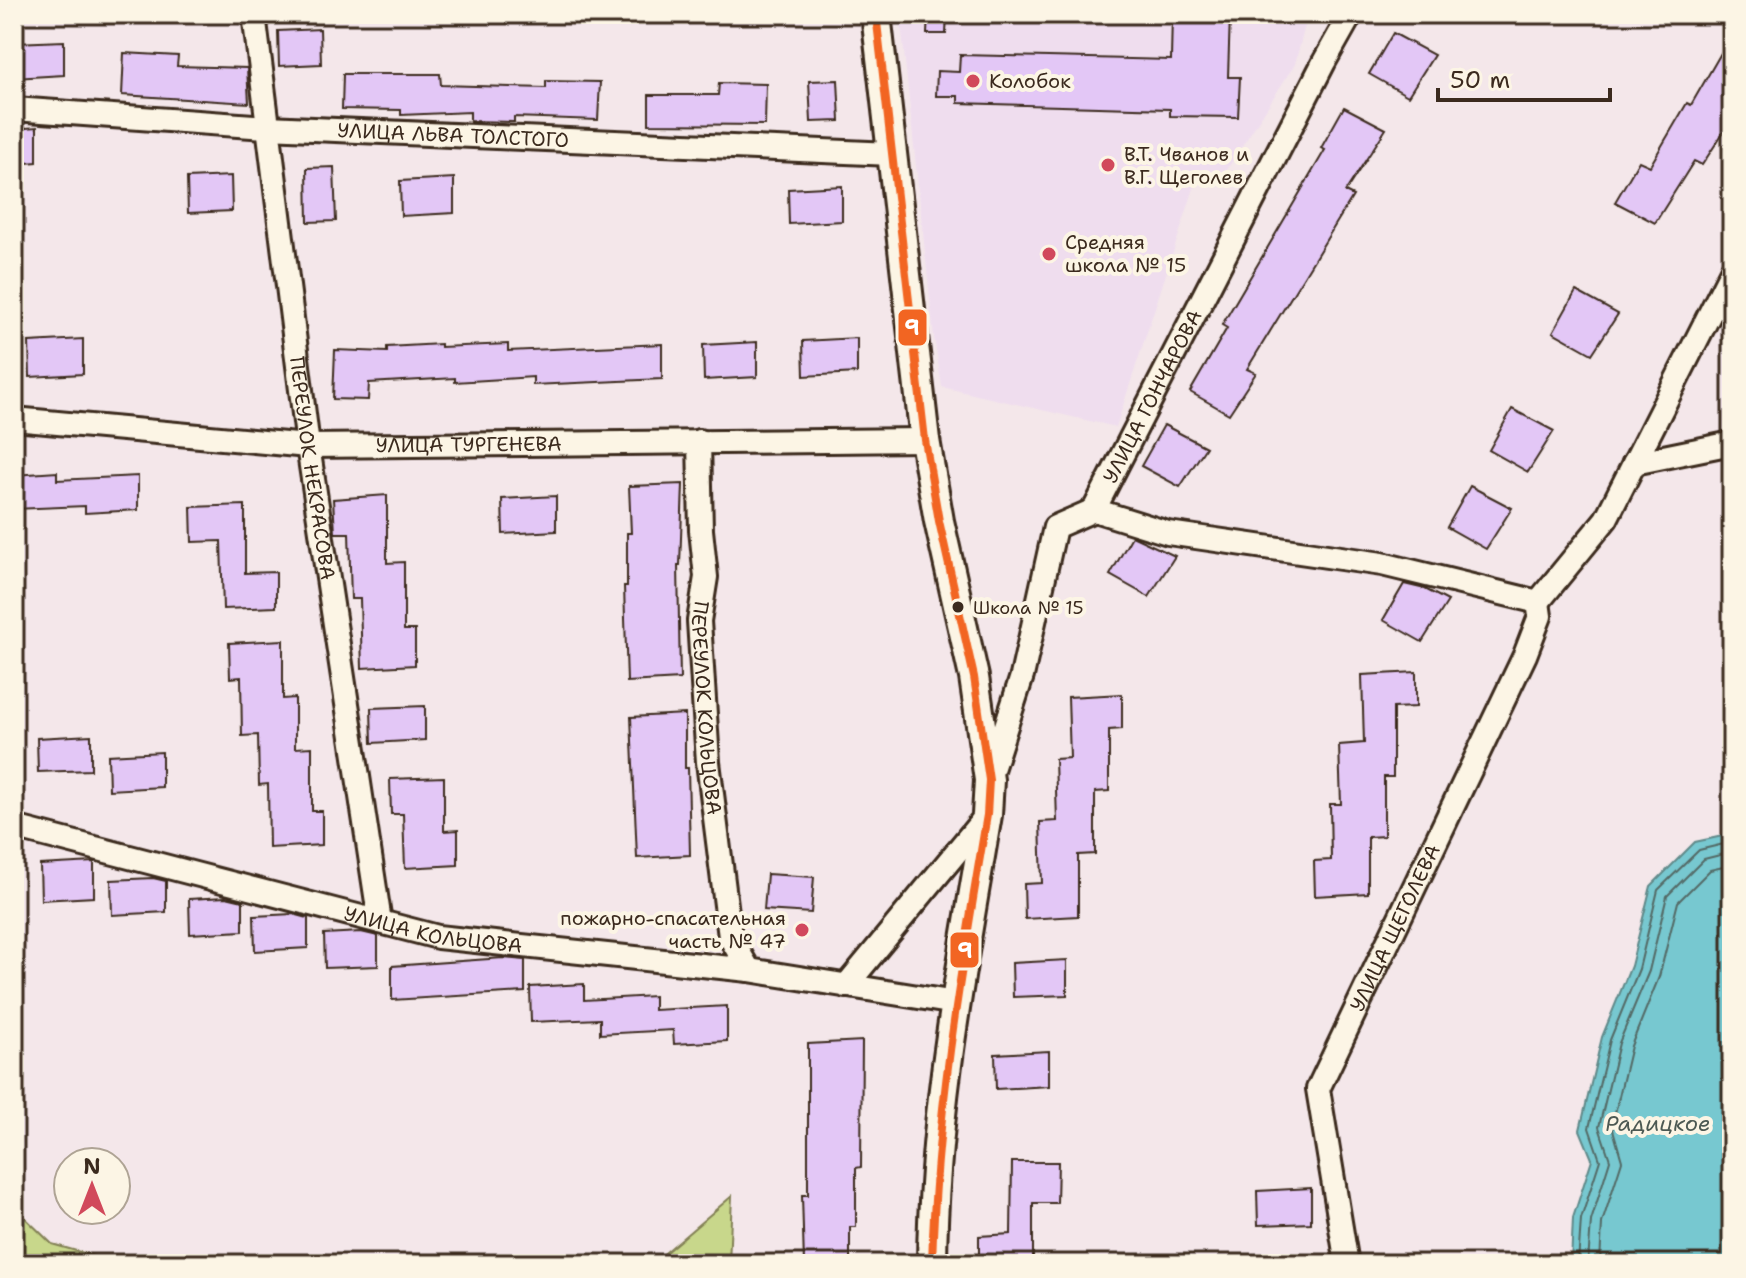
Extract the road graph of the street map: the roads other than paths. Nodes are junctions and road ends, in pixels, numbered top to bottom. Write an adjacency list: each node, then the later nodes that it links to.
1 (254, 14): 5 (street, ПЕРЕУЛОК НЕКРАСОВА)
2 (876, 14): 6 (street)
3 (1351, 14): 14 (street, УЛИЦА ГОНЧАРОВА)
4 (14, 109): 5 (street, УЛИЦА ЛЬВА ТОЛСТОГО)
5 (267, 127): 6 (street, УЛИЦА ЛЬВА ТОЛСТОГО); 12 (street, ПЕРЕУЛОК НЕКРАСОВА)
6 (892, 154): 9 (street)
7 (1732, 270): 13 (street, УЛИЦА ЩЕГОЛЕВА)
8 (14, 419): 12 (street, УЛИЦА ТУРГЕНЕВА)
9 (925, 440): 10 (street, УЛИЦА ТУРГЕНЕВА); 16 (street)
10 (699, 441): 12 (street, УЛИЦА ТУРГЕНЕВА); 20 (street, ПЕРЕУЛОК КОЛЬЦОВА)
11 (1732, 443): 13 (street)
12 (308, 446): 19 (street, ПЕРЕУЛОК НЕКРАСОВА)
13 (1634, 463): 15 (street, УЛИЦА ЩЕГОЛЕВА)
14 (1094, 510): 15 (street); 16 (street)
15 (1538, 602): 24 (street, УЛИЦА ЩЕГОЛЕВА)
16 (989, 780): 17 (street)
17 (987, 815): 21 (street); 22 (street)
18 (14, 827): 19 (street, УЛИЦА КОЛЬЦОВА)
19 (380, 922): 20 (street, УЛИЦА КОЛЬЦОВА)
20 (749, 970): 21 (street, УЛИЦА КОЛЬЦОВА)
21 (846, 986): 22 (street, УЛИЦА КОЛЬЦОВА)
22 (956, 1003): 23 (street)
23 (932, 1264)
24 (1347, 1264)

